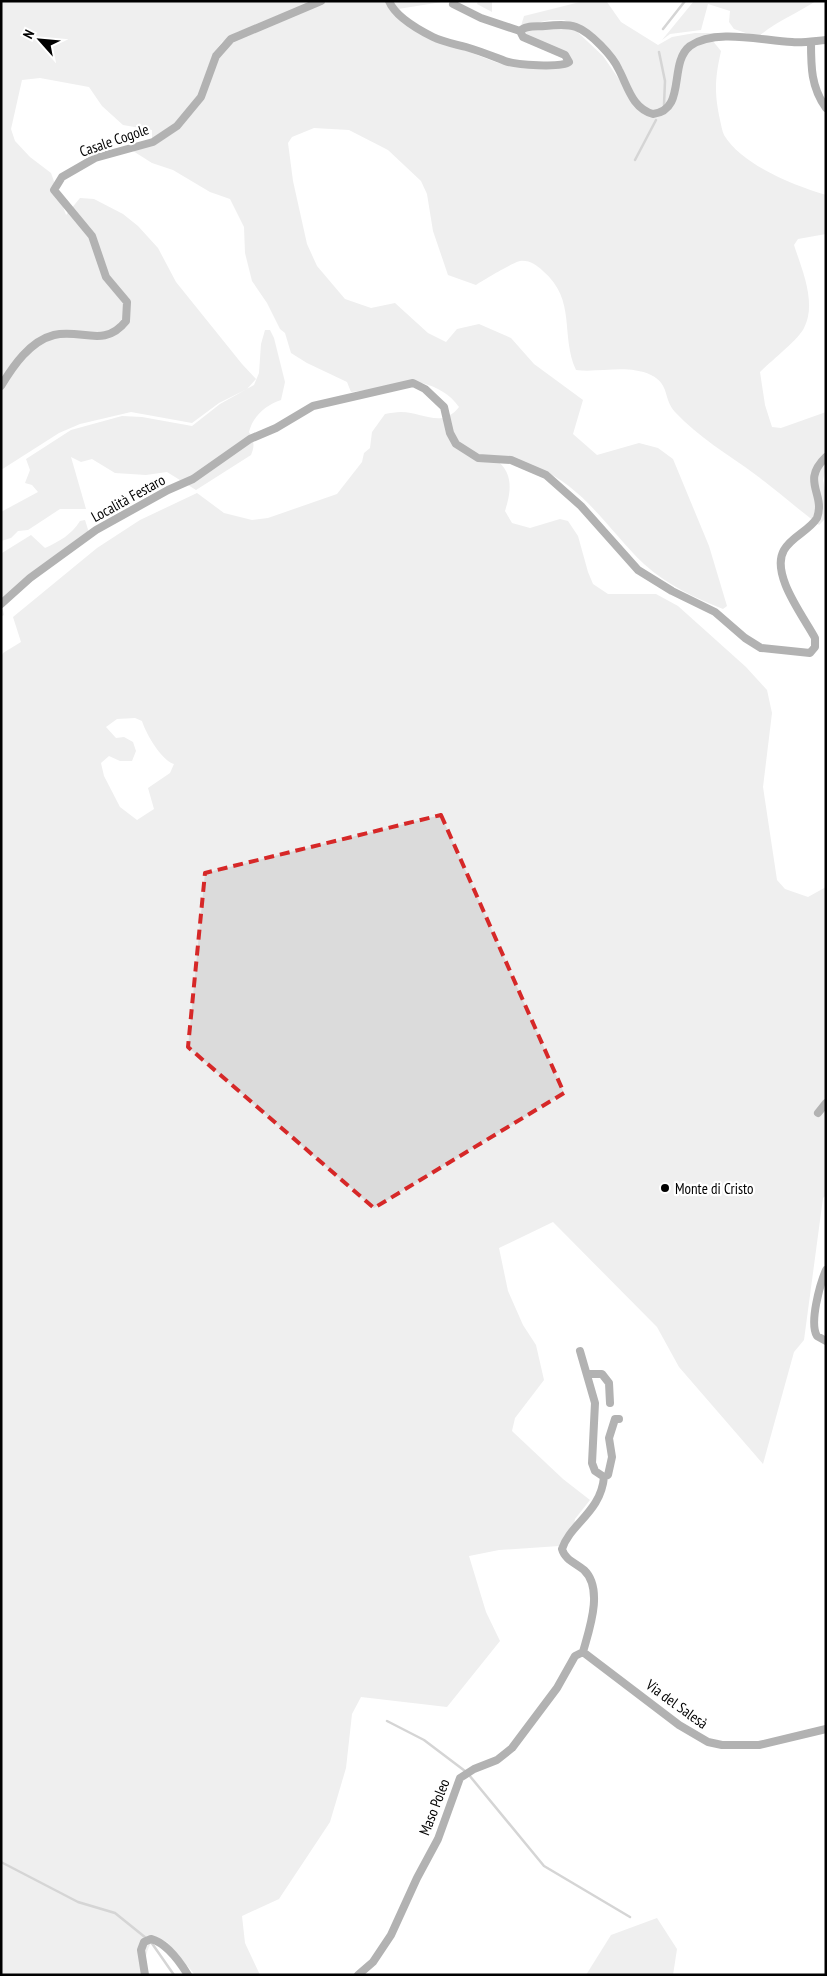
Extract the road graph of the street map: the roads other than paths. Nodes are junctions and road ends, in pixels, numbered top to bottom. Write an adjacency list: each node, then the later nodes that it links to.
1 (321, 1): 8 (street, Casale Cogole)
2 (389, 1): 4 (street)
3 (453, 4): 4 (street)
4 (520, 31): 6 (street)
5 (826, 40): 6 (street)
6 (811, 42): 7 (street)
7 (826, 108)
8 (1, 386)
9 (826, 457): 10 (street, Località Festaro)
10 (1, 604)
11 (826, 1103): 12 (street)
12 (818, 1113)
13 (826, 1270): 14 (street)
14 (826, 1341)
15 (580, 1351): 16 (street)
16 (587, 1374): 17 (street); 19 (street)
17 (610, 1403)
18 (619, 1420): 19 (street)
19 (604, 1478): 20 (street)
20 (583, 1652): 21 (street, Via del Salesà); 24 (street, Maso Poleo)
21 (826, 1729)
22 (145, 1975): 23 (street)
23 (188, 1975)
24 (358, 1975)

